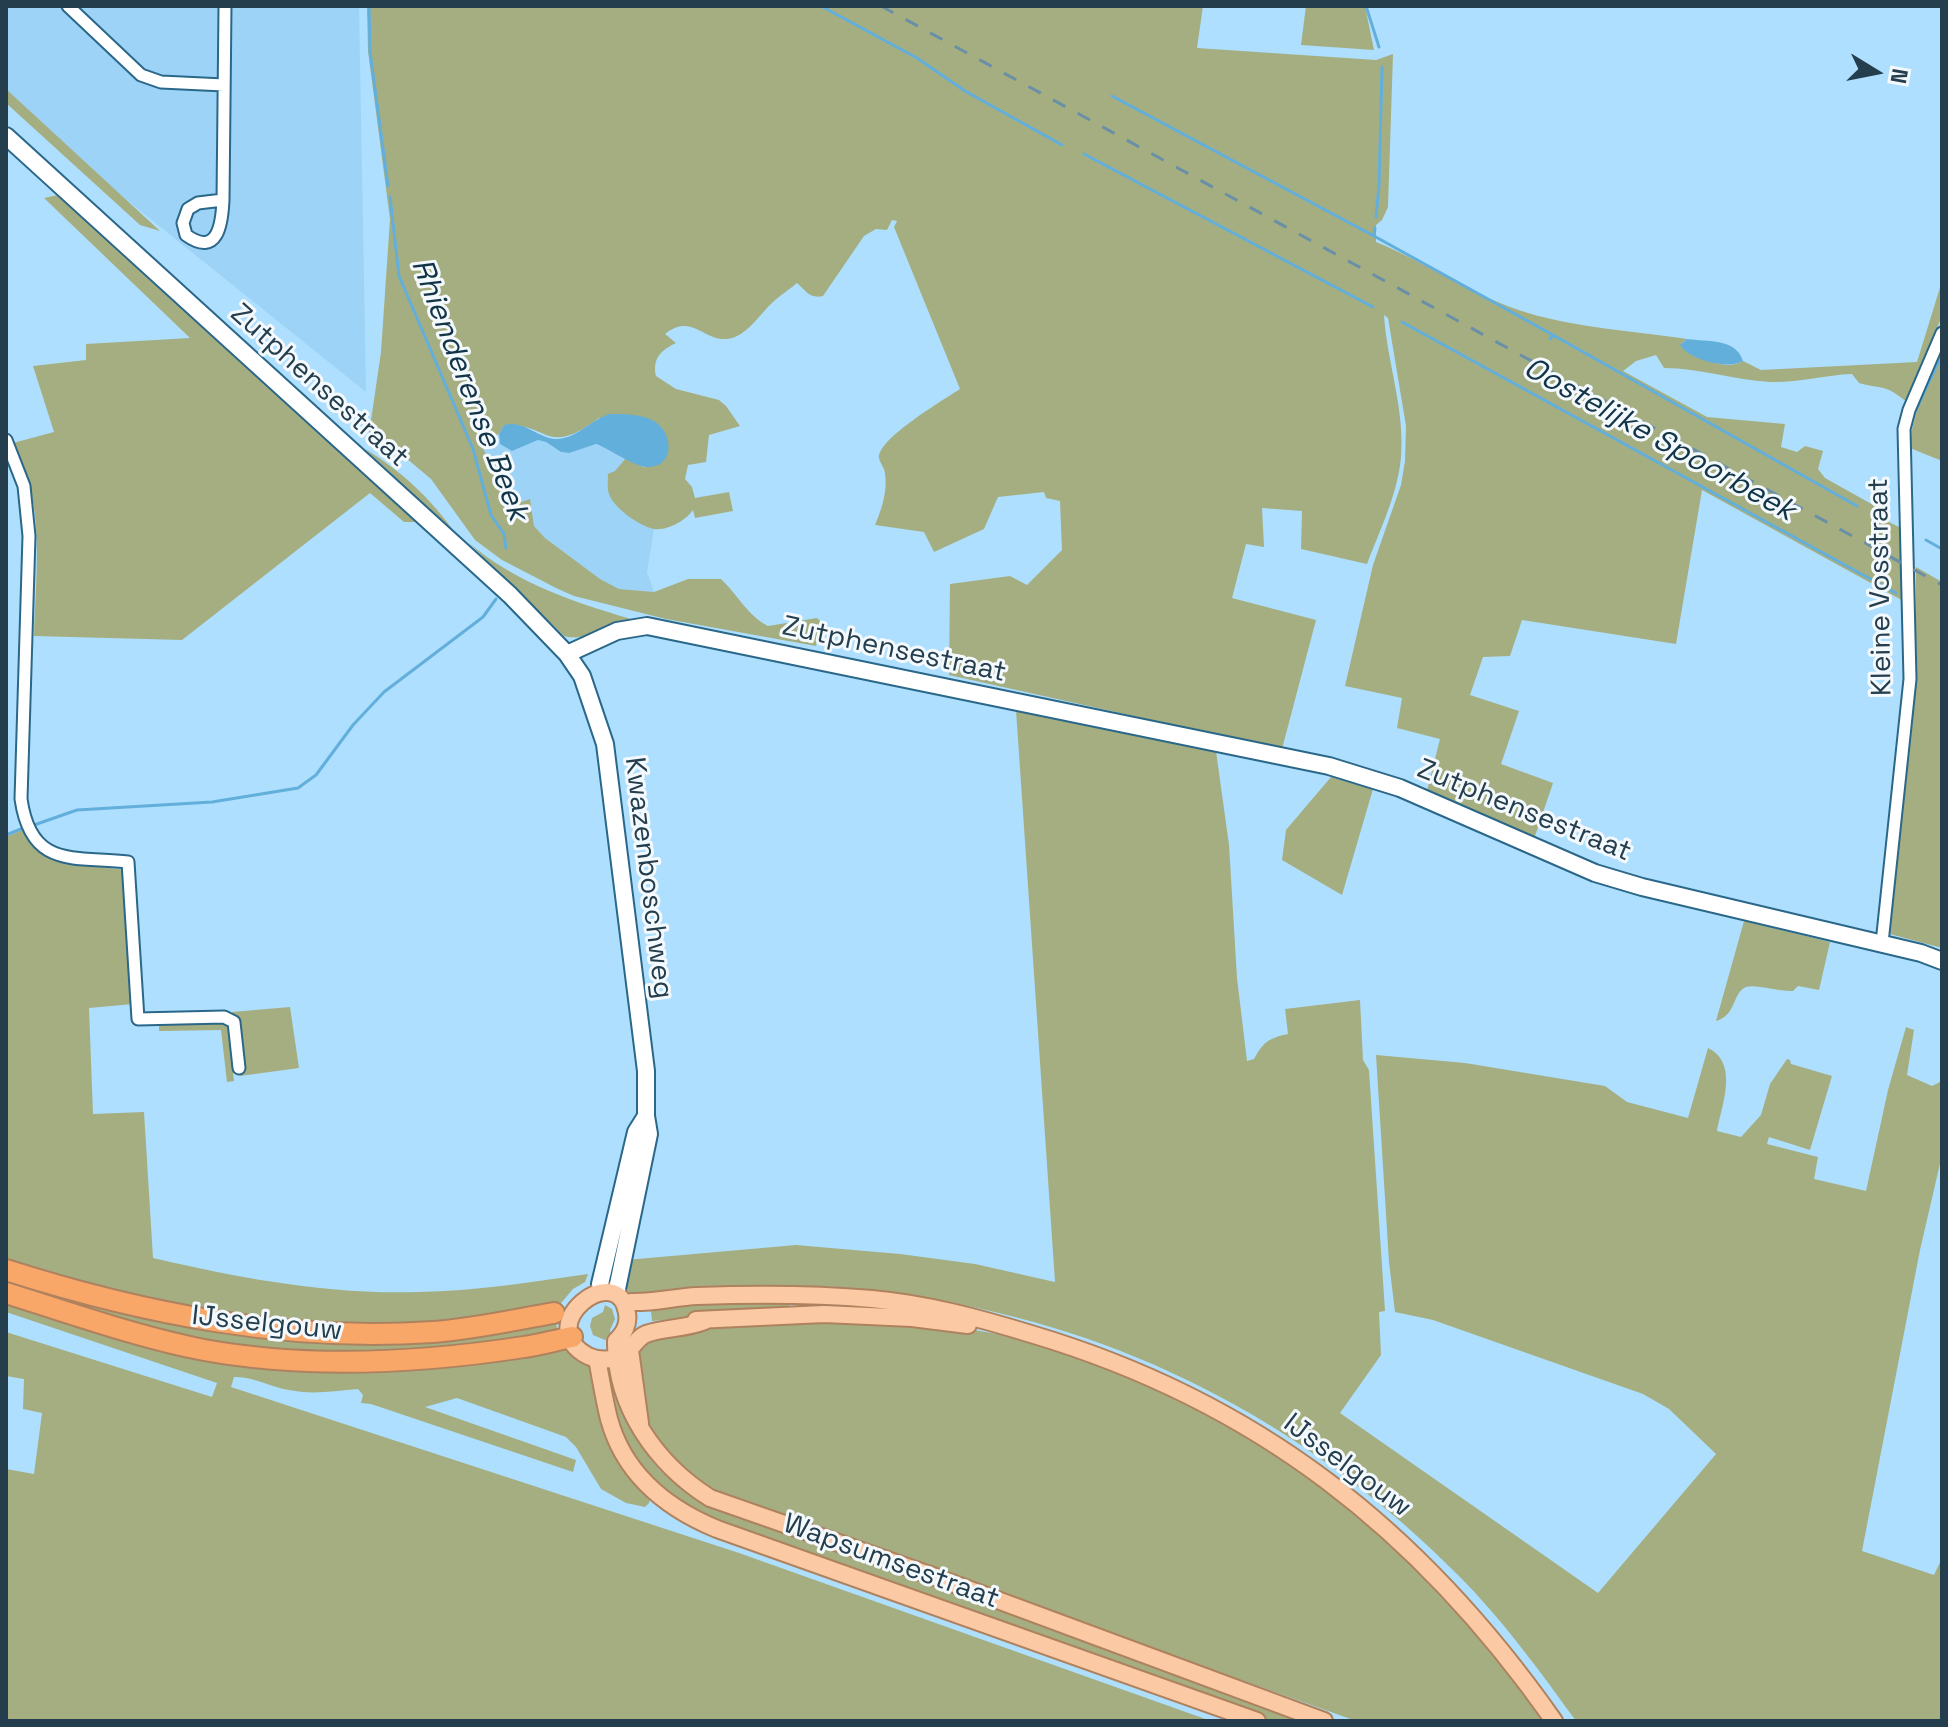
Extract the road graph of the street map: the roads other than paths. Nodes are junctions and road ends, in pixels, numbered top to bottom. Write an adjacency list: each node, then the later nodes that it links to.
1 (68, 6): 3 (street)
2 (225, 6): 3 (street)
3 (224, 85): 5 (street)
4 (6, 136): 8 (street, Zutphensestraat)
5 (223, 200)
6 (1942, 333): 9 (street, Kleine Vosstraat)
7 (6, 440): 11 (street)
8 (567, 654): 9 (street, Zutphensestraat); 12 (street, Kwazenboschweg)
9 (1882, 943): 10 (street, Zutphensestraat)
10 (1942, 961)
11 (239, 1068)
12 (646, 1116): 14 (street, Kwazenboschweg); 14 (street, Kwazenboschweg)
13 (6, 1270): 17 (highway, IJsselgouw)
14 (603, 1288): 16 (main road); 17 (main road); 20 (main road)
15 (6, 1293): 20 (highway, IJsselgouw)
16 (630, 1306): 18 (main road); 19 (main road, IJsselgouw); 21 (main road)
17 (563, 1314): 20 (main road)
18 (638, 1334): 19 (main road, IJsselgouw); 21 (main road)
19 (1044, 1338): 25 (main road, IJsselgouw)
20 (576, 1339): 21 (main road); 22 (main road)
21 (622, 1352): 22 (main road); 24 (main road, Wapsumsestraat)
22 (597, 1359): 23 (main road, Wapsumsestraat)
23 (1257, 1721)
24 (1324, 1721)
25 (1554, 1721)

